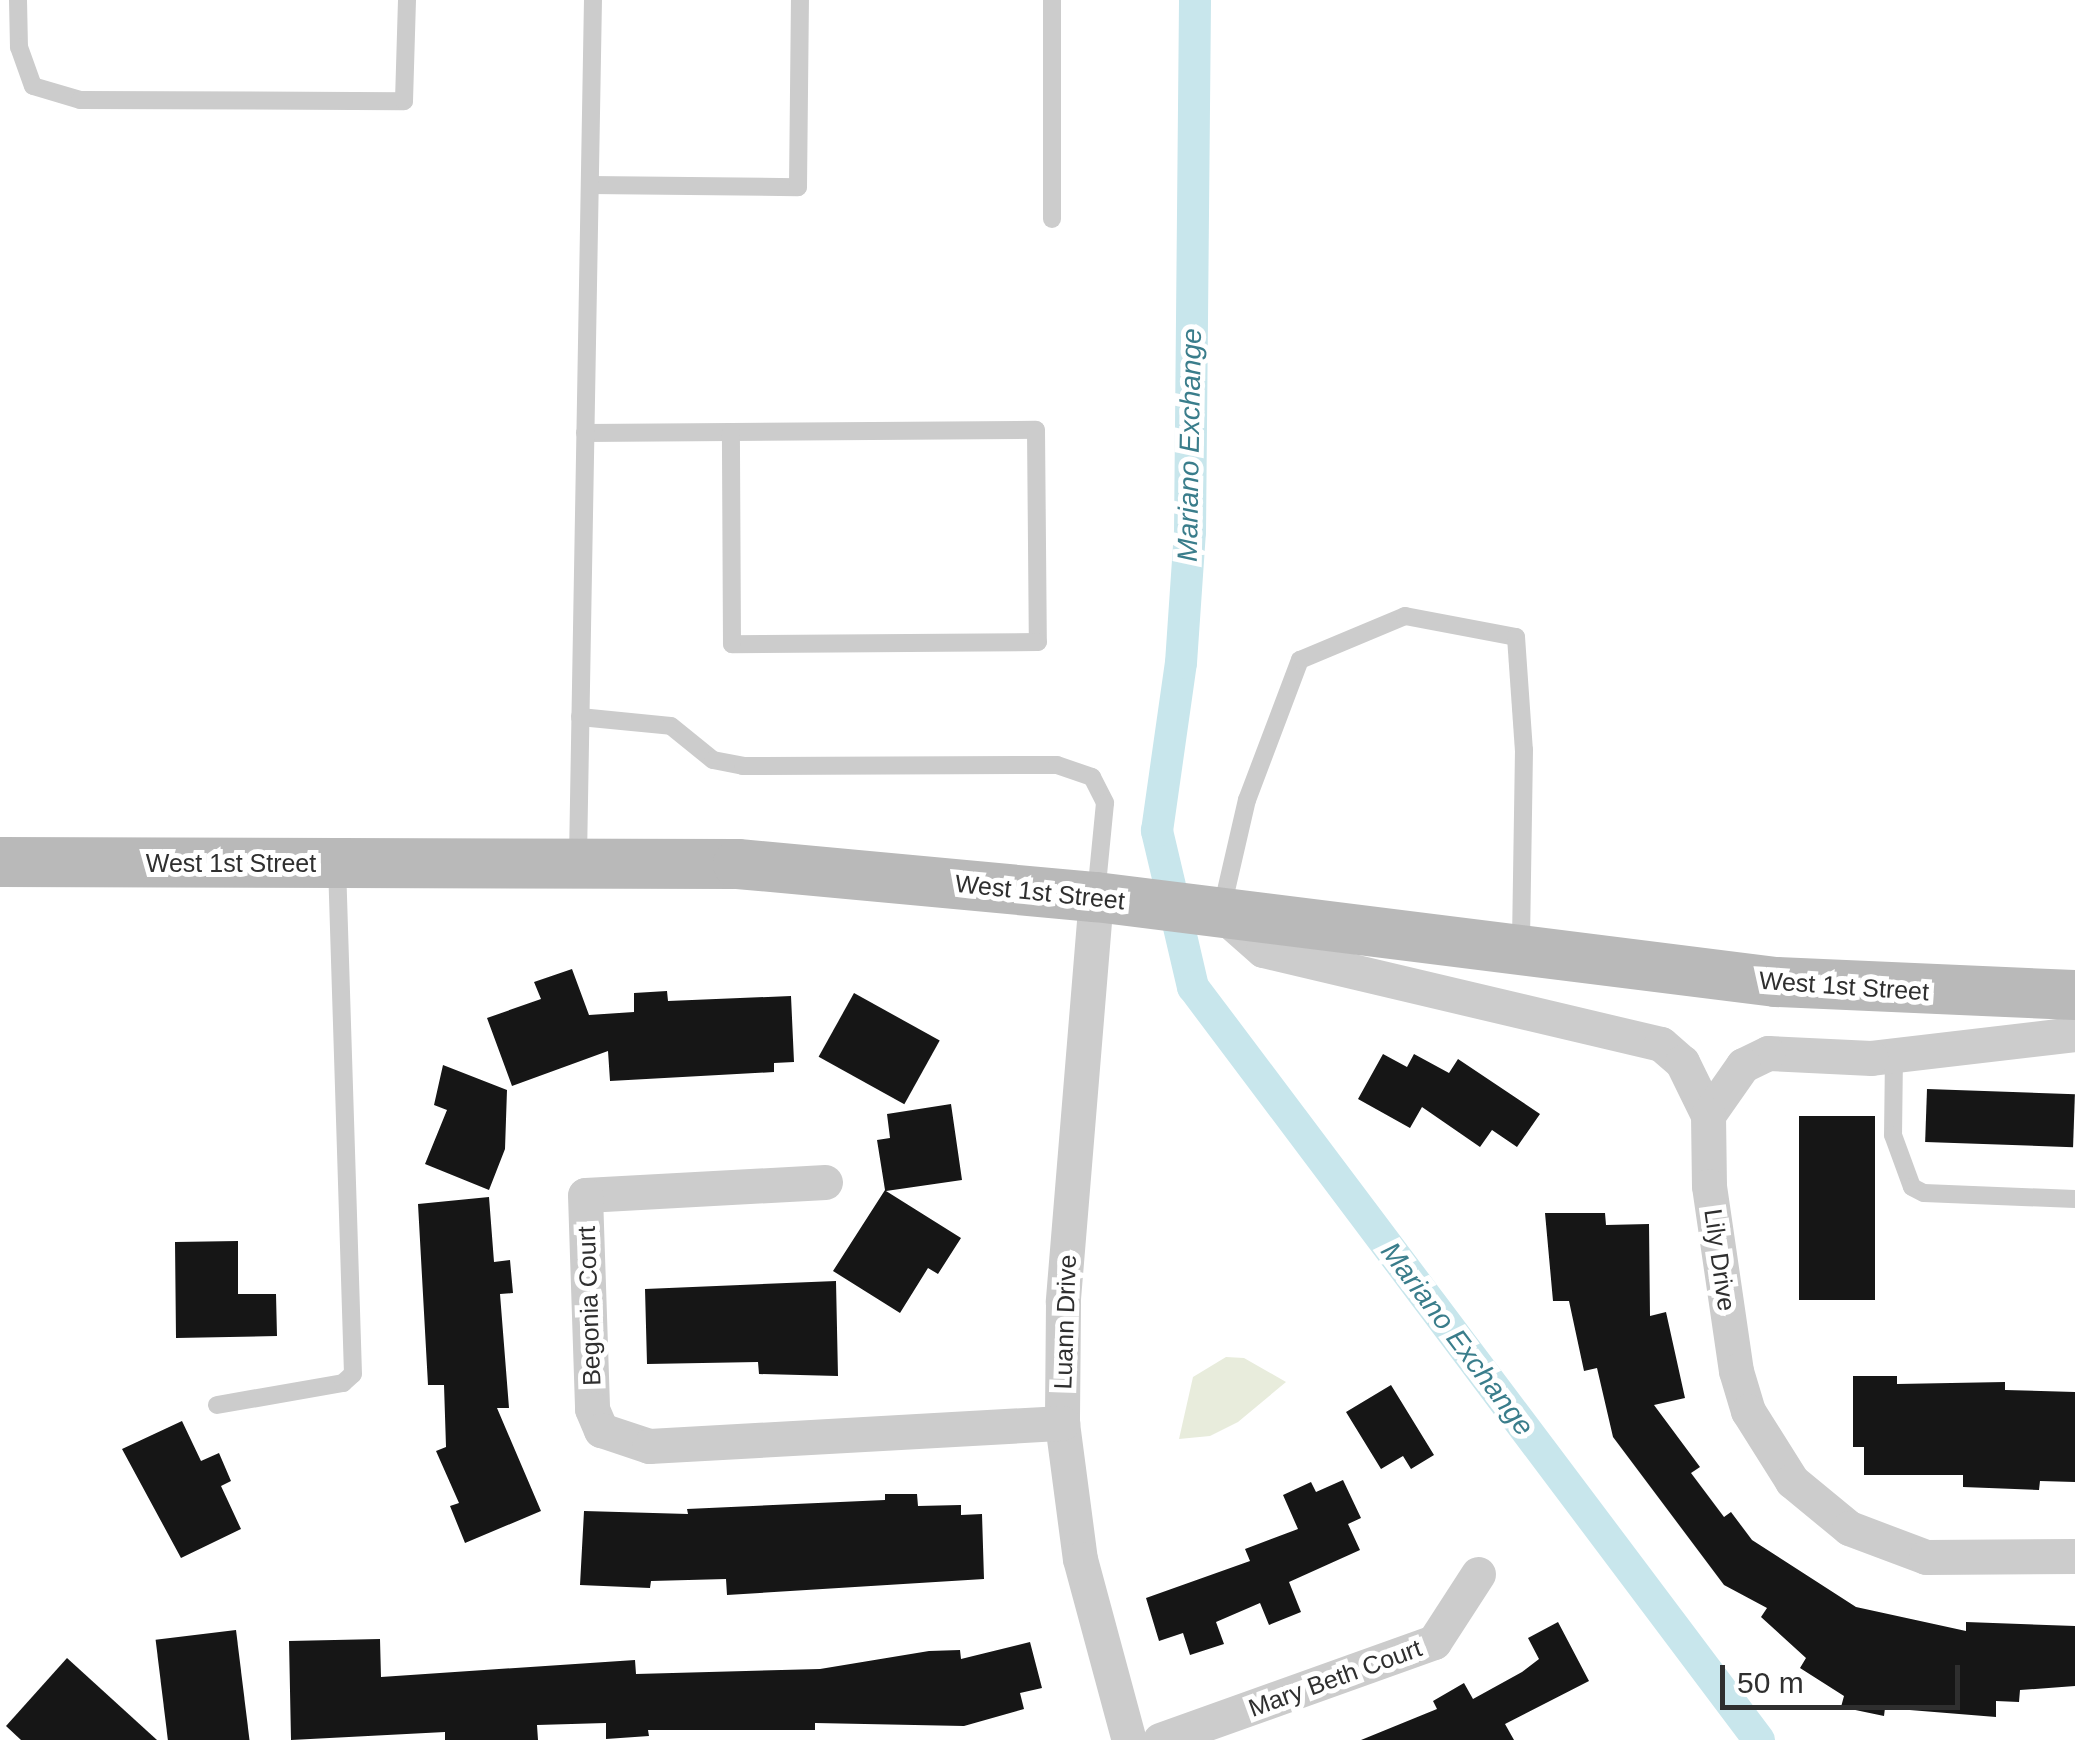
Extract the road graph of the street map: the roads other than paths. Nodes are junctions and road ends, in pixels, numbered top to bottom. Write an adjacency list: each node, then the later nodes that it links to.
1 (18, 0): 2 (lane)
2 (407, 0)
3 (593, 0): 6 (lane)
4 (800, 0): 6 (lane)
5 (1052, 0): 7 (lane)
6 (590, 185): 9 (lane)
7 (1052, 219)
8 (731, 432): 8 (lane); 9 (lane)
9 (585, 433): 10 (lane)
10 (580, 717): 13 (lane); 14 (lane)
11 (0, 862): 12 (main road, West 1st Street)
12 (337, 864): 13 (main road, West 1st Street); 23 (lane)
13 (578, 864): 14 (main road, West 1st Street)
14 (1096, 897): 15 (main road, West 1st Street); 24 (street, Luann Drive)
15 (1220, 913): 16 (main road, West 1st Street); 16 (lane); 20 (street)
16 (1521, 952): 17 (main road, West 1st Street)
17 (2075, 995)
18 (2075, 1034): 19 (street)
19 (1894, 1054): 20 (street); 22 (lane)
20 (1708, 1115): 25 (street, Lily Drive)
21 (825, 1182): 24 (street, Begonia Court)
22 (2075, 1200)
23 (217, 1405)
24 (1062, 1424): 27 (street, Luann Drive)
25 (2075, 1556)
26 (1478, 1574): 28 (street, Mary Beth Court)
27 (1129, 1740)
28 (1160, 1740)

